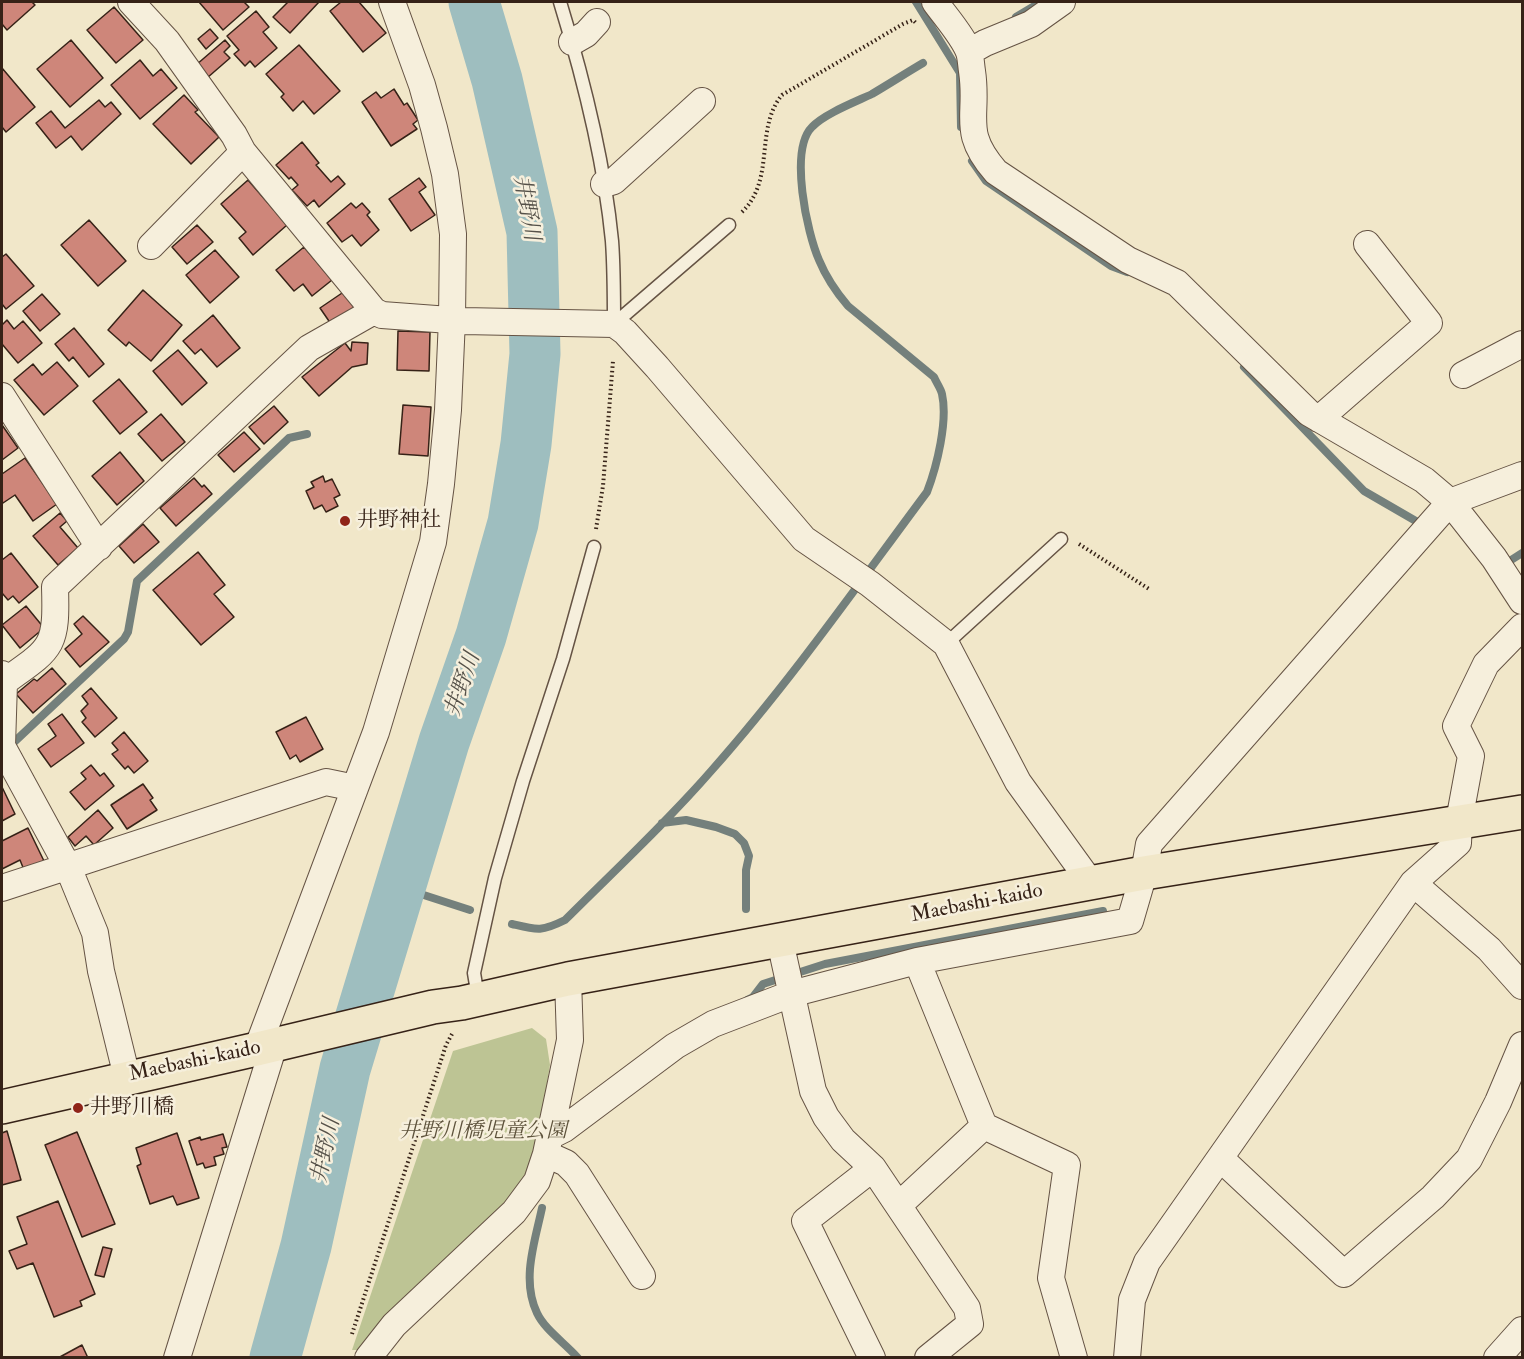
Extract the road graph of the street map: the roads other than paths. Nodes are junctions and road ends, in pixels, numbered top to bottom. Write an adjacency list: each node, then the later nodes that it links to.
1 (131, 2): 10 (street)
2 (392, 2): 16 (street)
3 (560, 2): 7 (lane)
4 (934, 2): 8 (street)
5 (1062, 2): 8 (street)
6 (597, 22): 7 (street)
7 (572, 42): 11 (lane)
8 (969, 52): 21 (street)
9 (702, 101): 11 (street)
10 (243, 152): 14 (street); 15 (street)
11 (604, 184): 17 (lane)
12 (729, 225): 17 (lane)
13 (1367, 244): 21 (street)
14 (151, 246)
15 (374, 311): 16 (street); 25 (street)
16 (457, 320): 17 (street); 31 (street)
17 (610, 324): 29 (street)
18 (1522, 344): 19 (street)
19 (1464, 375)
20 (2, 396): 25 (street)
21 (1319, 419): 23 (street)
22 (1522, 476): 23 (street)
23 (1450, 502): 27 (street); 35 (street)
24 (1061, 539): 29 (lane)
25 (99, 547): 30 (street)
26 (594, 547): 44 (lane)
27 (1522, 601)
28 (1522, 627): 33 (street)
29 (946, 644): 36 (street)
30 (3, 678): 34 (street)
31 (355, 789): 34 (street); 46 (street)
32 (1522, 813): 33 (main road, Maebashi-kaido)
33 (1459, 821): 35 (main road, Maebashi-kaido); 37 (street)
34 (68, 867): 38 (street); 47 (street)
35 (1144, 873): 36 (main road, Maebashi-kaido); 40 (street)
36 (1091, 883): 39 (main road, Maebashi-kaido)
37 (1413, 883): 42 (street); 51 (street)
38 (2, 888)
39 (780, 941): 41 (main road, Maebashi-kaido); 43 (street)
40 (916, 961): 43 (street); 49 (street)
41 (568, 979): 44 (main road, Maebashi-kaido); 50 (street)
42 (1522, 986)
43 (791, 994): 50 (street); 52 (street)
44 (478, 998): 46 (main road, Maebashi-kaido)
45 (1522, 1045): 51 (street)
46 (271, 1046): 47 (main road, Maebashi-kaido); 57 (street)
47 (127, 1077): 48 (main road, Maebashi-kaido)
48 (2, 1107)
49 (984, 1126): 53 (street); 60 (street)
50 (548, 1145): 54 (street); 58 (street)
51 (1220, 1158): 61 (street)
52 (873, 1168): 53 (street); 59 (street)
53 (899, 1205): 56 (street)
54 (642, 1276)
55 (1522, 1330): 62 (street)
56 (930, 1357)
57 (177, 1358)
58 (368, 1358)
59 (872, 1358)
60 (1074, 1358)
61 (1127, 1358)
62 (1497, 1358)

